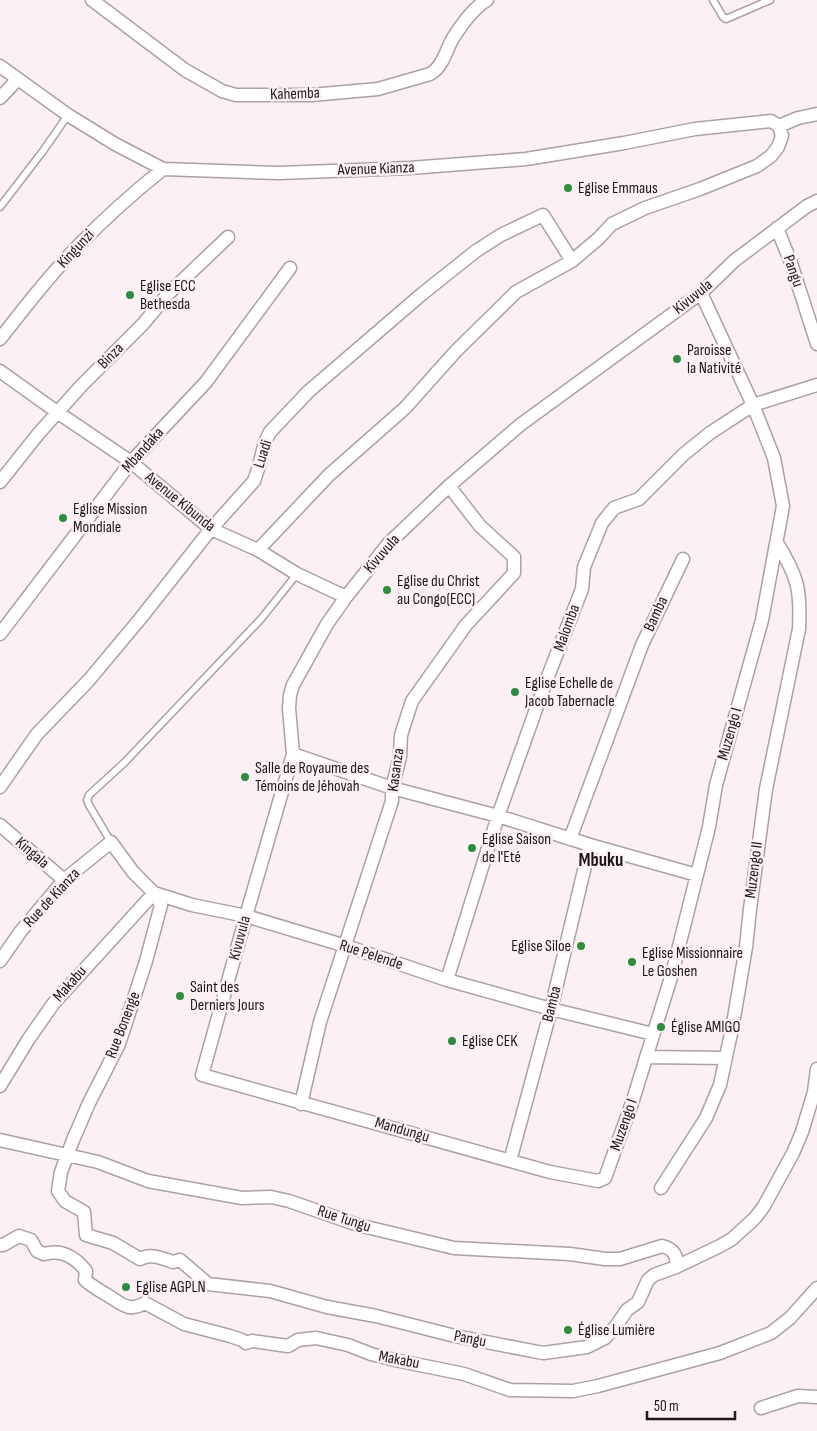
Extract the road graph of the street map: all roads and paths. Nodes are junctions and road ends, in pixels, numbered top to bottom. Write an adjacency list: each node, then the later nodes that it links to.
1 (92, 0): 2 (street, Kahemba)
2 (487, 0)
3 (713, 0): 4 (lane)
4 (770, 0)
5 (0, 66): 6 (street, Avenue Kianza)
6 (17, 80): 7 (street); 9 (street, Avenue Kianza)
7 (0, 98)
8 (817, 114): 10 (street, Avenue Kianza)
9 (68, 115): 11 (street, Avenue Kianza); 13 (lane)
10 (779, 126): 11 (street, Avenue Kianza); 16 (street)
11 (163, 169): 19 (street, Kingunzi)
12 (817, 201): 14 (street, Kivuvula)
13 (0, 207)
14 (777, 228): 18 (street, Kivuvula); 20 (street, Pangu)
15 (228, 237): 24 (street, Binza)
16 (572, 261): 28 (street, Luadi); 30 (street)
17 (290, 268): 25 (street, Mbandaka)
18 (701, 293): 23 (street, Muzengo I); 27 (street, Kivuvula)
19 (0, 339)
20 (817, 344)
21 (0, 371): 24 (street, Avenue Kibunda)
22 (817, 385): 23 (street, Malomba)
23 (753, 406): 29 (street, Muzengo I); 38 (street, Malomba)
24 (57, 412): 25 (street, Avenue Kibunda); 26 (street, Binza)
25 (131, 462): 28 (street, Avenue Kibunda); 34 (street, Mbandaka)
26 (0, 482)
27 (449, 486): 33 (street, Kivuvula); 37 (street, Kasanza)
28 (211, 530): 30 (street, Avenue Kibunda); 36 (street, Luadi)
29 (777, 543): 43 (street, Muzengo I); 53 (street, Muzengo II)
30 (258, 550): 32 (street, Avenue Kibunda)
31 (682, 559): 40 (street, Bamba)
32 (297, 574): 33 (street, Avenue Kibunda); 41 (lane)
33 (346, 597): 35 (street, Kivuvula)
34 (0, 634)
35 (293, 754): 37 (street); 46 (street, Kivuvula)
36 (0, 787)
37 (392, 788): 38 (street); 47 (street, Kasanza)
38 (498, 816): 40 (street); 49 (street, Malomba)
39 (0, 825): 44 (street, Kingala)
40 (570, 839): 42 (street)
41 (111, 842): 44 (street, Rue de Kianza); 45 (street, Rue Pelende)
42 (590, 845): 43 (street); 50 (street, Bamba)
43 (697, 875): 51 (street, Muzengo I)
44 (64, 880): 48 (street, Rue de Kianza)
45 (154, 893): 46 (street, Rue Pelende); 56 (street, Makabu); 59 (street, Rue Bonenge)
46 (246, 916): 47 (street, Rue Pelende); 55 (street, Kivuvula)
47 (346, 946): 49 (street, Rue Pelende); 57 (street, Kasanza)
48 (0, 961)
49 (446, 980): 50 (street, Rue Pelende)
50 (551, 1009): 51 (street, Rue Pelende); 60 (street, Bamba)
51 (653, 1034): 52 (street, Muzengo I)
52 (646, 1057): 53 (street); 61 (street, Muzengo I)
53 (726, 1058): 62 (street, Muzengo II)
54 (817, 1069): 64 (street, Pangu)
55 (202, 1075): 57 (street, Mandungu)
56 (0, 1086)
57 (301, 1104): 60 (street, Mandungu)
58 (0, 1140): 59 (street, Rue Tungu)
59 (68, 1155): 64 (street, Rue Tungu); 64 (street, Pangu)
60 (510, 1161): 61 (street, Mandungu)
61 (603, 1180)
62 (660, 1188)
63 (0, 1245): 65 (street, Makabu)
64 (676, 1267)
65 (817, 1288)
66 (817, 1397): 67 (street)
67 (761, 1408)

